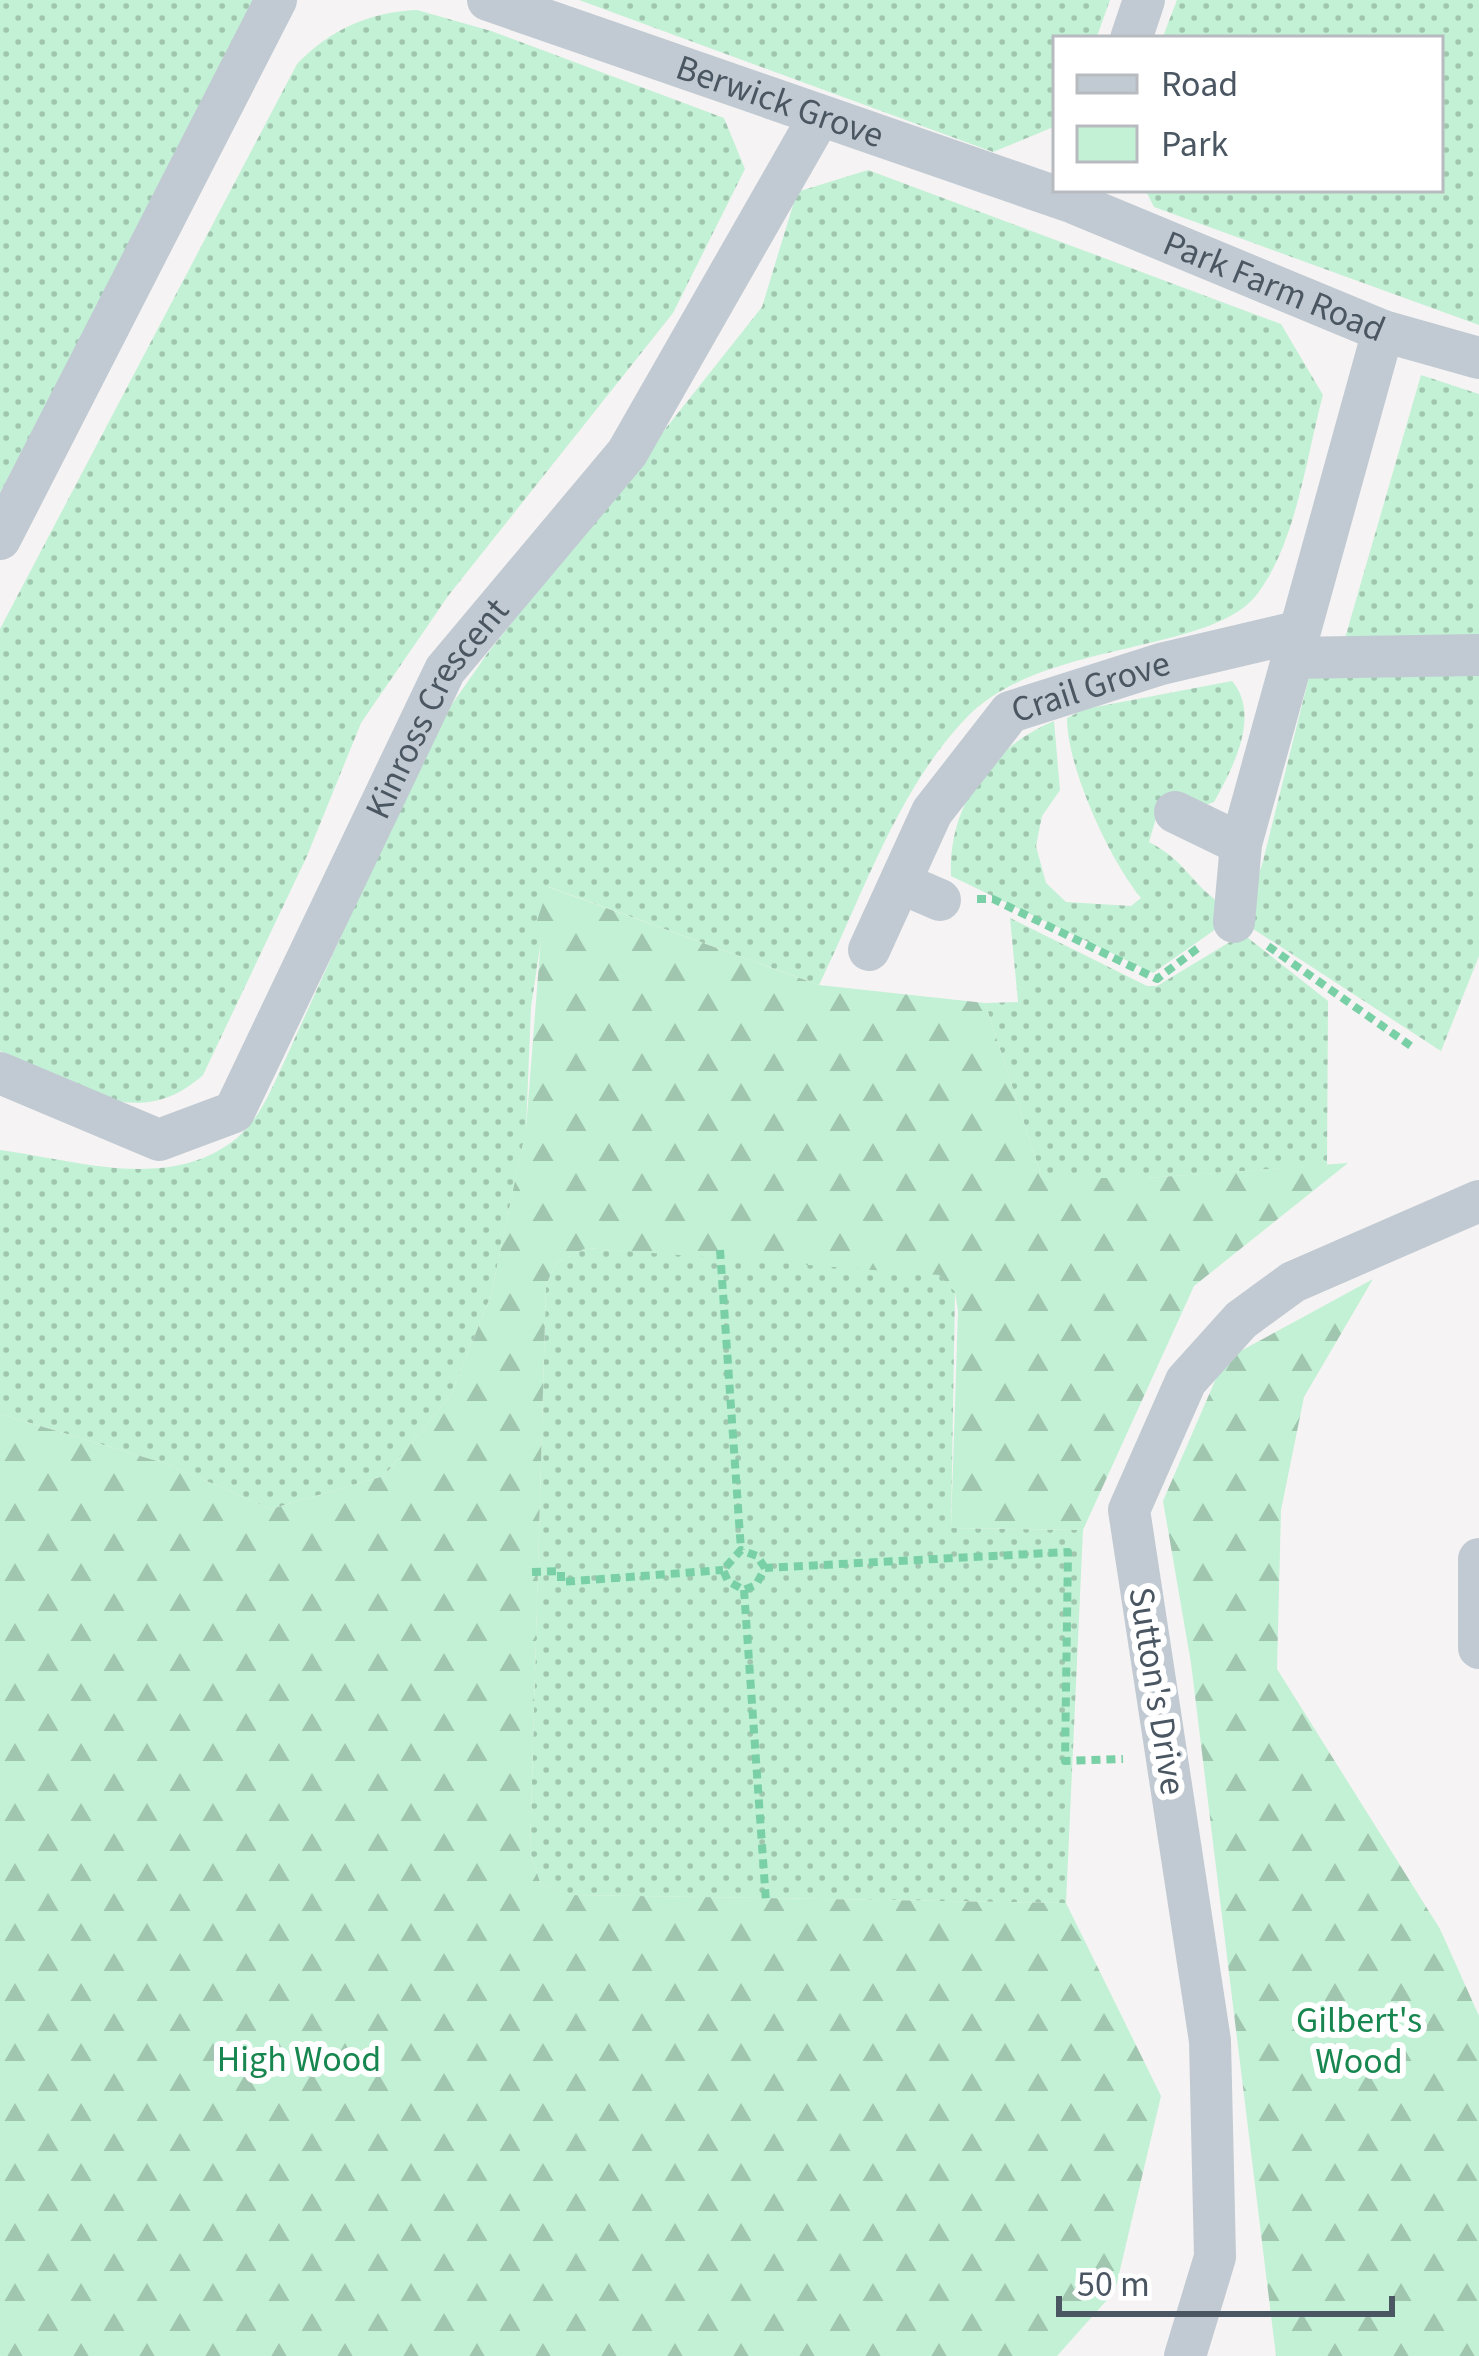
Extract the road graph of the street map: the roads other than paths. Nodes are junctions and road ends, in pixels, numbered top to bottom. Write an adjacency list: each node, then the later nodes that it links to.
1 (276, 0): 10 (street)
2 (488, 0): 5 (street, Berwick Grove)
3 (1144, 0): 4 (street)
4 (1131, 36)
5 (819, 117): 6 (street, Berwick Grove); 17 (street, Kinross Crescent)
6 (1053, 189)
7 (1077, 196): 8 (street, Park Farm Road)
8 (1383, 332): 9 (street, Park Farm Road); 11 (street)
9 (1479, 358)
10 (0, 539)
11 (1294, 645): 12 (street, Crail Grove); 14 (street); 16 (street, Crail Grove)
12 (1479, 655)
13 (1175, 812): 14 (street)
14 (1241, 844): 15 (street)
15 (1234, 922)
16 (869, 950)
17 (0, 1073)
18 (1479, 1201): 21 (street, Sutton's Drive)
19 (1479, 1559): 20 (street)
20 (1479, 1648)
21 (1185, 2356)

